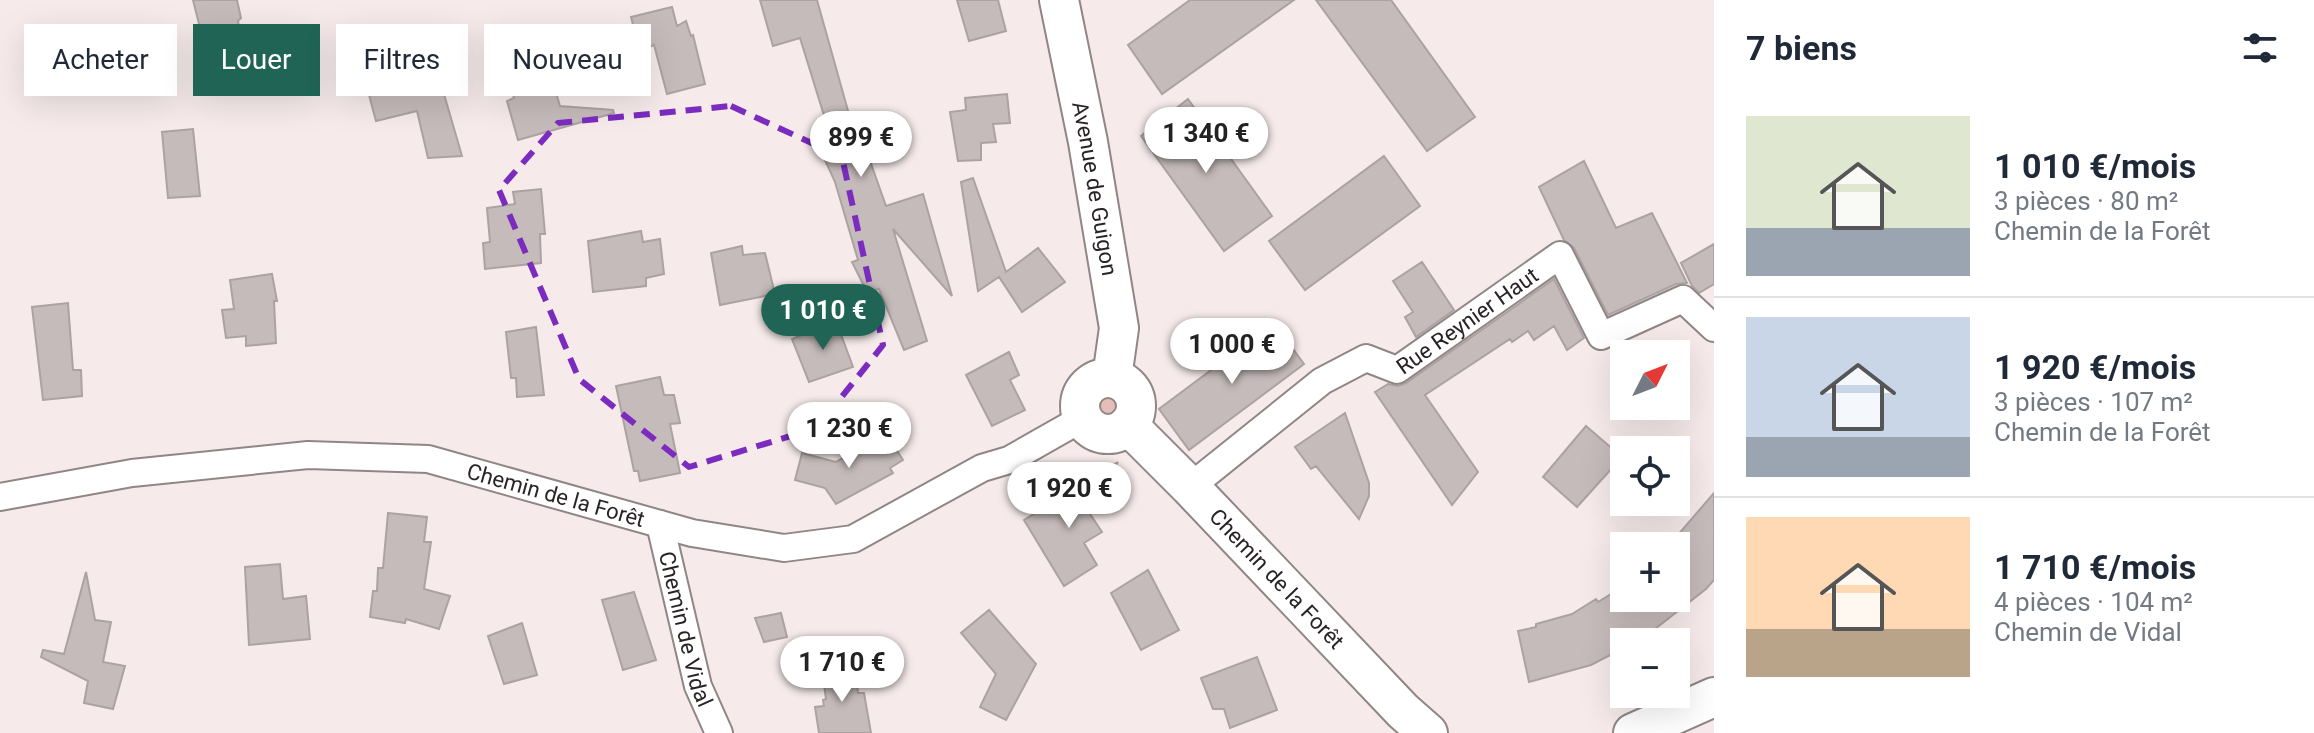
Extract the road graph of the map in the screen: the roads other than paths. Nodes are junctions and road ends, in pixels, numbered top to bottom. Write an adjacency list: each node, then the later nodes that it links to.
1 (1059, 0): 3 (street, Avenue de Guigon)
2 (1714, 328): 6 (street, Rue Reynier Haut)
3 (1112, 378): 4 (street); 5 (street)
4 (1083, 418): 5 (street); 8 (street, Chemin de la Forêt)
5 (1128, 425): 6 (street, Chemin de la Forêt)
6 (1190, 487): 11 (street, Chemin de la Forêt)
7 (0, 497): 8 (street, Chemin de la Forêt)
8 (660, 524): 10 (street, Chemin de Vidal)
9 (1714, 697): 12 (street)
10 (719, 733)
11 (1428, 733)
12 (1633, 733)

